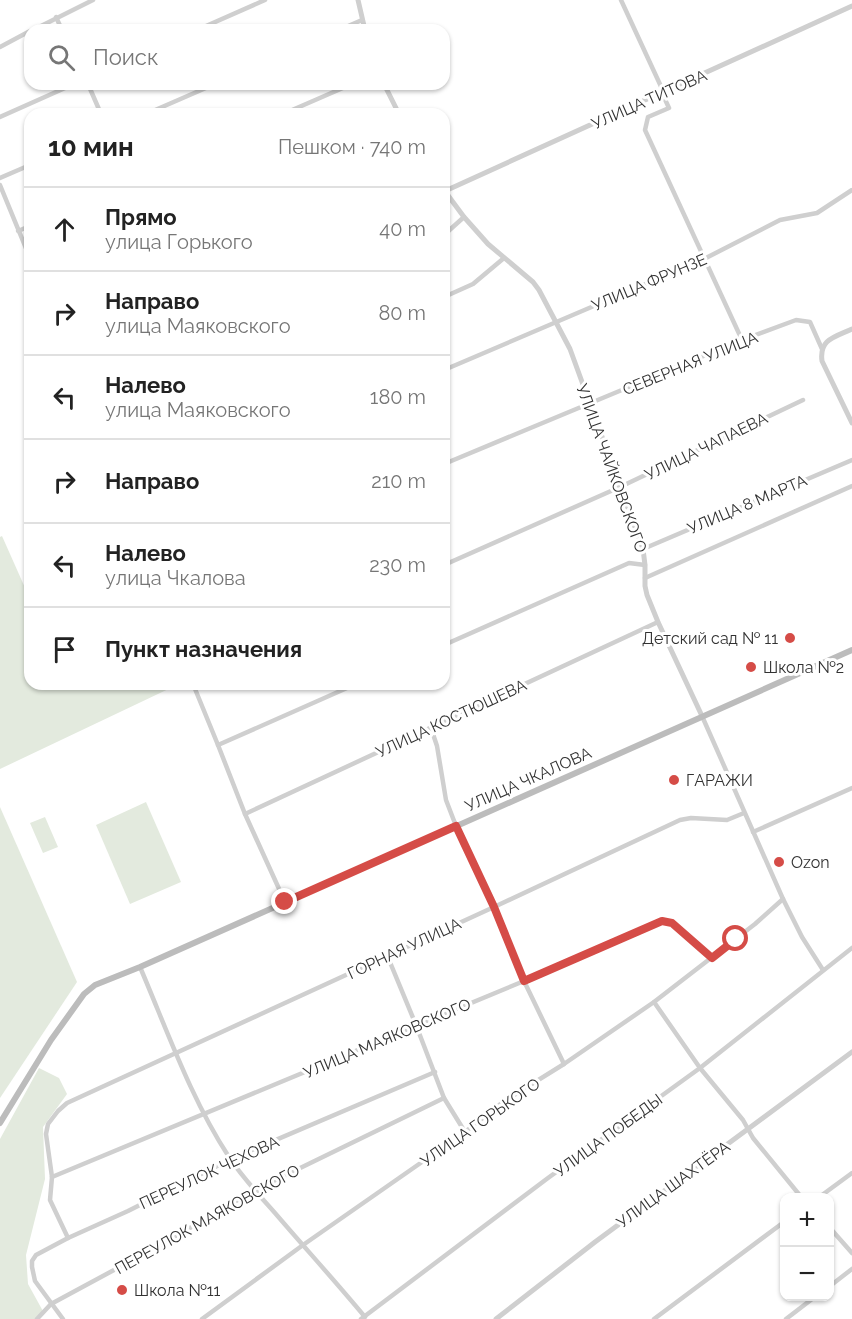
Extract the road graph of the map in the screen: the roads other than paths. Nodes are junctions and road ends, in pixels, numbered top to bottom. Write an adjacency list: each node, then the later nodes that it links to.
1 (93, 0): 6 (street)
2 (265, 0): 10 (street)
3 (358, 0): 7 (street)
4 (621, 0): 20 (street)
5 (852, 6): 20 (street, УЛИЦА ТИТОВА)
6 (56, 17): 8 (street); 9 (street)
7 (362, 20): 11 (street); 12 (street)
8 (44, 24)
9 (59, 24)
10 (211, 24)
11 (353, 24)
12 (363, 24)
13 (24, 35): 14 (street)
14 (0, 48)
15 (61, 90): 25 (street)
16 (91, 90): 21 (street)
17 (201, 90): 22 (street)
18 (338, 90): 23 (street)
19 (387, 90): 24 (street)
20 (663, 93): 29 (street, УЛИЦА ТИТОВА); 38 (street)
21 (98, 108)
22 (160, 108)
23 (298, 108)
24 (396, 108)
25 (0, 117)
26 (24, 168): 27 (street)
27 (0, 178)
28 (0, 185): 35 (street)
29 (450, 188)
30 (852, 190): 38 (street, УЛИЦА ФРУНЗЕ)
31 (450, 197): 32 (street, УЛИЦА ЧАЙКОВСКОГО)
32 (464, 217): 34 (street); 37 (street, УЛИЦА ЧАЙКОВСКОГО)
33 (24, 228): 35 (street)
34 (450, 230)
35 (18, 231): 36 (street)
36 (24, 244)
37 (504, 258): 39 (street); 40 (street, УЛИЦА ЧАЙКОВСКОГО)
38 (704, 259): 40 (street, УЛИЦА ФРУНЗЕ); 42 (street)
39 (450, 294)
40 (556, 321): 44 (street, УЛИЦА ФРУНЗЕ); 46 (street, УЛИЦА ЧАЙКОВСКОГО)
41 (852, 329): 43 (street)
42 (742, 340): 43 (street, СЕВЕРНАЯ УЛИЦА); 46 (street, СЕВЕРНАЯ УЛИЦА)
43 (822, 349): 47 (street)
44 (450, 367)
45 (802, 400): 51 (street, УЛИЦА ЧАПАЕВА)
46 (589, 404): 49 (street, СЕВЕРНАЯ УЛИЦА); 51 (street, УЛИЦА ЧАЙКОВСКОГО)
47 (852, 423)
48 (852, 460): 52 (street, УЛИЦА 8 МАРТА)
49 (450, 462)
50 (852, 486): 55 (street)
51 (620, 487): 52 (street, УЛИЦА ЧАЙКОВСКОГО); 53 (street, УЛИЦА ЧАПАЕВА)
52 (643, 549): 54 (street, УЛИЦА ЧАЙКОВСКОГО)
53 (450, 562)
54 (645, 565): 55 (street, УЛИЦА ЧАЙКОВСКОГО); 57 (street)
55 (645, 578): 56 (street, УЛИЦА ЧАЙКОВСКОГО)
56 (658, 622): 61 (street, УЛИЦА ЧАЙКОВСКОГО); 62 (street, УЛИЦА КОСТЮШЕВА)
57 (450, 642)
58 (852, 650): 61 (main road, УЛИЦА ЧКАЛОВА)
59 (195, 690): 63 (street)
60 (342, 690): 63 (street)
61 (702, 716): 65 (street, УЛИЦА ЧАЙКОВСКОГО); 67 (main road, УЛИЦА ЧКАЛОВА)
62 (430, 728): 66 (street, УЛИЦА КОСТЮШЕВА); 67 (street)
63 (218, 745): 66 (street)
64 (852, 788): 68 (street)
65 (744, 813): 68 (street, УЛИЦА ЧАЙКОВСКОГО); 71 (street, ГОРНАЯ УЛИЦА)
66 (245, 814): 70 (street)
67 (456, 826): 70 (main road, УЛИЦА ЧКАЛОВА); 71 (street)
68 (753, 832): 69 (street, УЛИЦА ЧАЙКОВСКОГО)
69 (783, 899): 74 (street, УЛИЦА ГОРЬКОГО); 76 (street, УЛИЦА ЧАЙКОВСКОГО)
70 (285, 902): 75 (main road, УЛИЦА ЧКАЛОВА)
71 (494, 907): 73 (street, ГОРНАЯ УЛИЦА); 77 (street)
72 (852, 948): 76 (street, УЛИЦА ПОБЕДЫ)
73 (387, 956): 79 (street); 81 (street, ГОРНАЯ УЛИЦА)
74 (712, 958): 77 (street, УЛИЦА МАЯКОВСКОГО); 78 (street, УЛИЦА ГОРЬКОГО)
75 (140, 967): 81 (street); 87 (main road, УЛИЦА ЧКАЛОВА)
76 (823, 970): 83 (street, УЛИЦА ПОБЕДЫ)
77 (524, 981): 79 (street, УЛИЦА МАЯКОВСКОГО); 82 (street)
78 (654, 1002): 82 (street, УЛИЦА ГОРЬКОГО); 83 (street)
79 (416, 1025): 84 (street); 86 (street, УЛИЦА МАЯКОВСКОГО)
80 (852, 1052): 88 (street, УЛИЦА ШАХТЁРА)
81 (176, 1053): 86 (street); 92 (street, ГОРНАЯ УЛИЦА)
82 (564, 1064): 89 (street, УЛИЦА ГОРЬКОГО)
83 (700, 1068): 88 (street); 105 (street, УЛИЦА ПОБЕДЫ)
84 (435, 1072): 85 (street); 90 (street, ПЕРЕУЛОК ЧЕХОВА)
85 (444, 1098): 89 (street); 93 (street, ПЕРЕУЛОК МАЯКОВСКОГО)
86 (204, 1113): 90 (street); 92 (street, УЛИЦА МАЯКОВСКОГО)
87 (0, 1123)
88 (747, 1129): 94 (street); 109 (street, УЛИЦА ШАХТЁРА)
89 (465, 1132): 99 (street, УЛИЦА ГОРЬКОГО)
90 (231, 1159): 93 (street); 98 (street, ПЕРЕУЛОК ЧЕХОВА)
91 (852, 1173): 95 (street)
92 (52, 1177): 98 (street)
93 (255, 1190): 99 (street); 104 (street, ПЕРЕУЛОК МАЯКОВСКОГО)
94 (799, 1193)
95 (824, 1193)
96 (780, 1225): 110 (street)
97 (834, 1233): 100 (street)
98 (68, 1238): 104 (street, ПЕРЕУЛОК ЧЕХОВА)
99 (303, 1245): 105 (street); 108 (street, УЛИЦА ГОРЬКОГО)
100 (852, 1253)
101 (852, 1269): 102 (street)
102 (834, 1283)
103 (809, 1301): 111 (street)
104 (51, 1304): 106 (street, ПЕРЕУЛОК МАЯКОВСКОГО); 107 (street)
105 (364, 1318)
106 (37, 1319)
107 (63, 1319)
108 (202, 1319)
109 (496, 1319)
110 (654, 1319)
111 (786, 1319)

